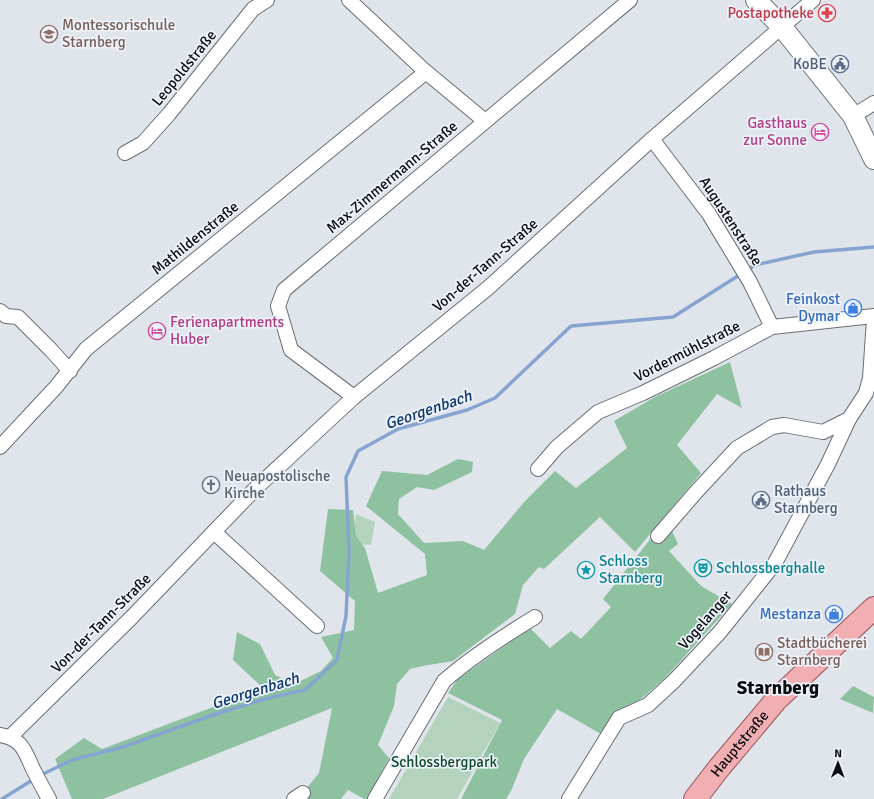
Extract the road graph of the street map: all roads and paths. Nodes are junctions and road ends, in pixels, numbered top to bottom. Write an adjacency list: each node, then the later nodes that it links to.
1 (267, 0): 12 (street, Leopoldstraße)
2 (349, 0): 7 (street)
3 (630, 0): 10 (street, Max-Zimmermann-Straße)
4 (756, 0): 6 (street)
5 (813, 0): 6 (street, Von-der-Tann-Straße)
6 (782, 27): 9 (street); 11 (street, Von-der-Tann-Straße)
7 (426, 72): 10 (street); 18 (street, Mathildenstraße)
8 (874, 103): 9 (street)
9 (853, 116): 13 (street)
10 (485, 121): 19 (street, Max-Zimmermann-Straße)
11 (652, 139): 17 (street, Augustenstraße); 19 (street, Von-der-Tann-Straße)
12 (125, 153)
13 (874, 159)
14 (0, 311): 18 (street)
15 (874, 316): 17 (street, Vordermühlstraße)
16 (874, 319): 20 (street, Vogelanger)
17 (772, 327): 22 (street, Vordermühlstraße)
18 (70, 371): 21 (street, Mathildenstraße)
19 (354, 397): 23 (street, Von-der-Tann-Straße)
20 (849, 419): 24 (street); 31 (street, Vogelanger)
21 (0, 447)
22 (538, 469)
23 (214, 532): 27 (street); 28 (street, Von-der-Tann-Straße)
24 (658, 536)
25 (874, 608): 32 (main road, Hauptstraße)
26 (535, 617): 30 (street)
27 (317, 626)
28 (5, 736): 29 (street)
29 (49, 799)
30 (375, 799)
31 (569, 799)
32 (696, 799)

